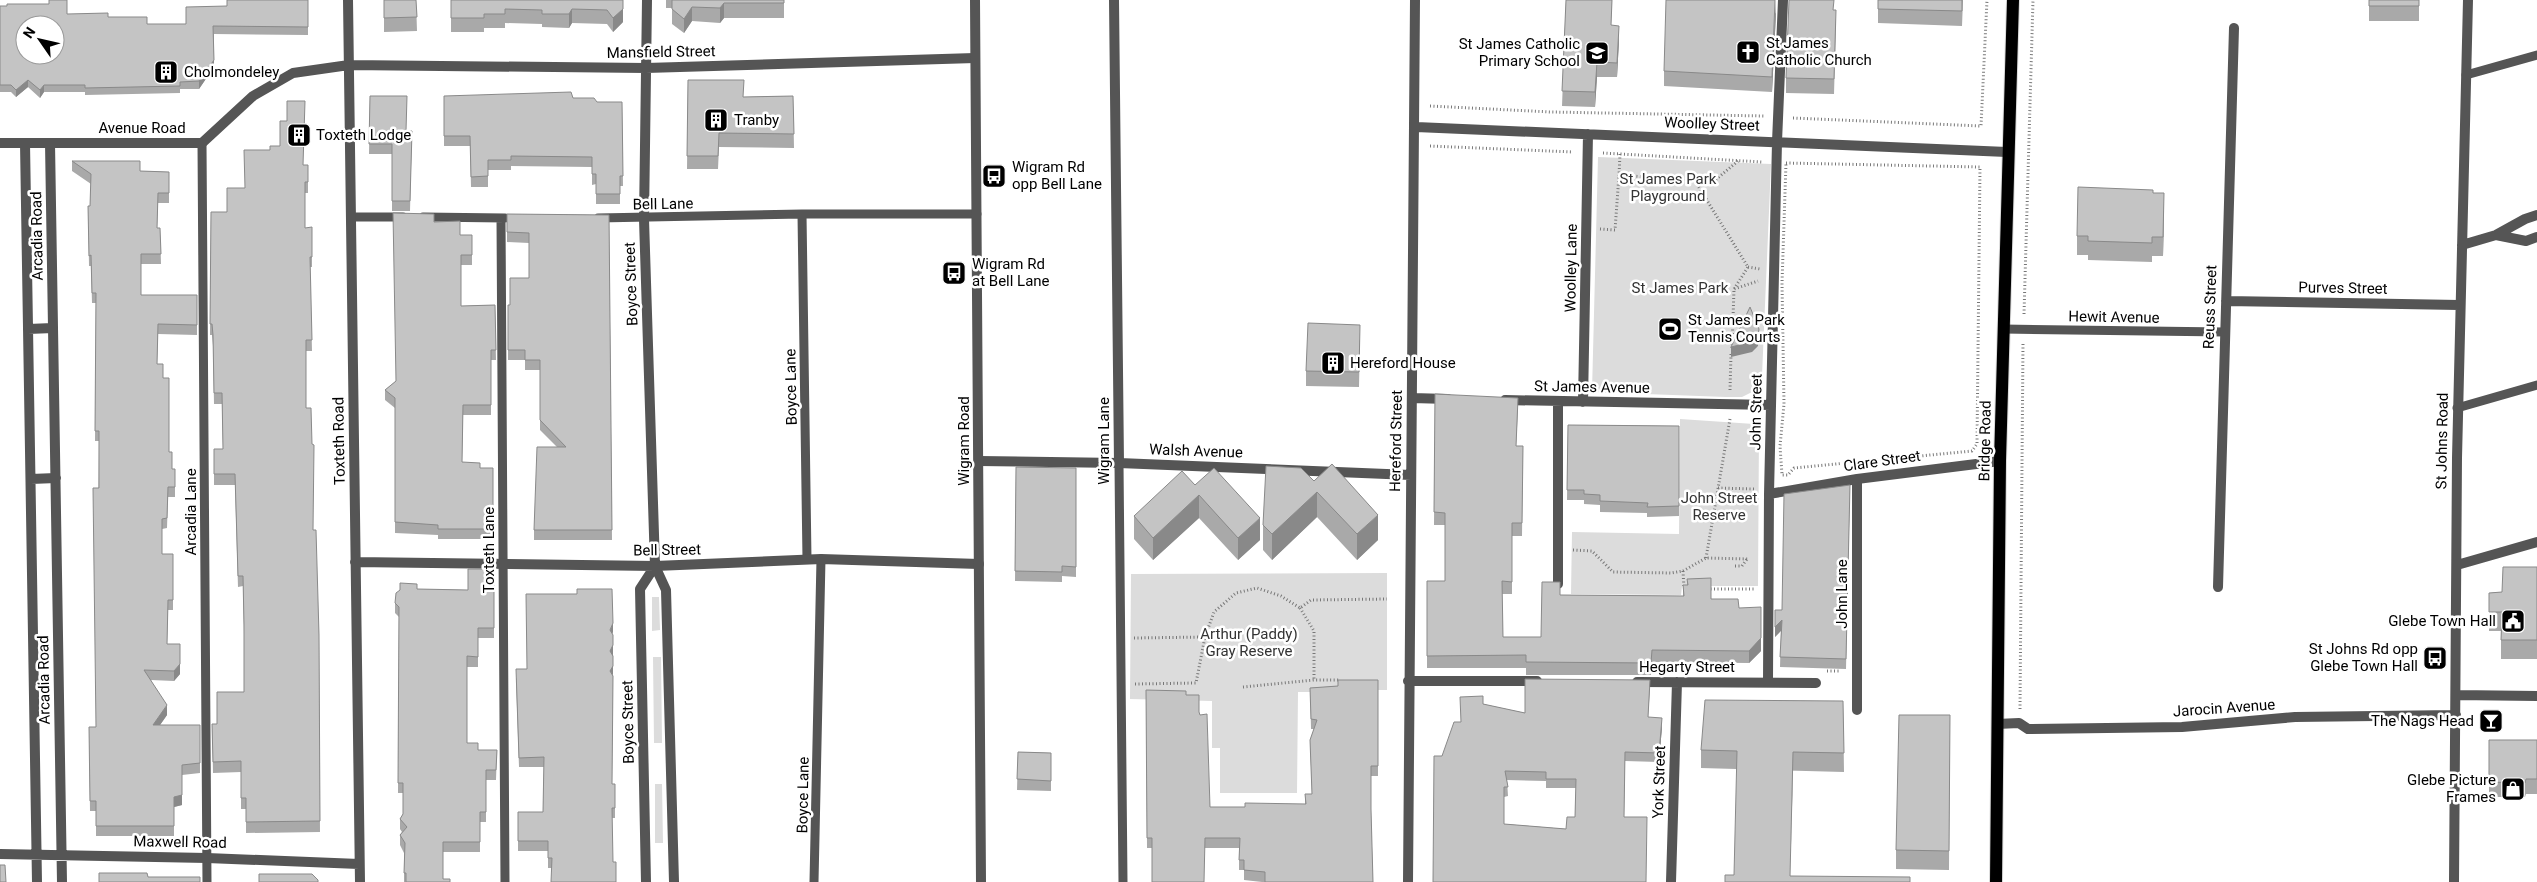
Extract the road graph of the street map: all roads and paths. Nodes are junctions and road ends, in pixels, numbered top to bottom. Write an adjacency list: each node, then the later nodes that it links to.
1 (348, 0): 14 (street, Toxteth Road)
2 (646, 0): 15 (street, Boyce Street)
3 (974, 0): 13 (street, Wigram Road)
4 (1114, 0): 72 (street, Wigram Lane)
5 (1415, 0): 20 (street, Hereford Street)
6 (1783, 0): 22 (street, John Street)
7 (1987, 0): 19 (path)
8 (2012, 0): 29 (main road, Bridge Road)
9 (2033, 0): 56 (path)
10 (2468, 0): 16 (street, St Johns Road)
11 (2234, 28): 51 (street, Reuss Street)
12 (2537, 54): 16 (lane)
13 (975, 58): 15 (street, Mansfield Street); 38 (street, Wigram Road)
14 (349, 65): 15 (street, Mansfield Street); 26 (street, Avenue Road); 40 (street, Toxteth Road)
15 (646, 68): 42 (street, Boyce Street)
16 (2466, 75): 46 (street, St Johns Road)
17 (1426, 106): 18 (path)
18 (1767, 116)
19 (1787, 118)
20 (1416, 127): 21 (street, Woolley Street); 60 (street, Hereford Street)
21 (1588, 134): 22 (street, Woolley Street); 43 (street, Woolley Lane)
22 (1777, 142): 29 (street, Woolley Street); 65 (street, John Street)
23 (0, 143): 24 (street, Avenue Road)
24 (25, 143): 25 (street, Avenue Road); 54 (street, Arcadia Road)
25 (50, 143): 26 (street, Avenue Road); 53 (street, Arcadia Road)
26 (202, 143): 121 (lane, Arcadia Lane)
27 (1430, 146): 28 (path)
28 (1576, 152)
29 (2007, 152): 55 (main road, Bridge Road)
30 (1598, 153): 31 (path)
31 (1620, 154): 32 (path); 35 (path)
32 (1739, 161): 33 (path); 36 (path)
33 (1768, 162)
34 (1980, 167): 34 (path)
35 (1619, 175): 36 (path); 43 (path)
36 (1695, 180): 47 (path)
37 (802, 214): 38 (lane, Bell Lane); 42 (lane, Bell Lane); 82 (lane, Boyce Lane)
38 (976, 214): 70 (street, Wigram Road)
39 (2537, 215): 44 (street)
40 (351, 216): 86 (street, Toxteth Road); 87 (lane, Toxteth Lane)
41 (587, 218): 42 (lane, Bell Lane)
42 (644, 219): 90 (street, Boyce Street)
43 (1586, 229): 64 (street, Woolley Lane)
44 (2496, 235): 45 (street); 46 (street)
45 (2537, 238)
46 (2462, 245): 52 (street, St Johns Road)
47 (1748, 268): 48 (path); 50 (path)
48 (1763, 269)
49 (1762, 280): 50 (path)
50 (1734, 289): 59 (path)
51 (2226, 301): 52 (street, Purves Street); 57 (street, Reuss Street)
52 (2459, 305): 66 (street, St Johns Road)
53 (53, 328): 54 (street); 74 (street, Arcadia Road)
54 (28, 329): 75 (street, Arcadia Road)
55 (2003, 329): 56 (lane, Hewit Avenue); 71 (main road, Bridge Road)
56 (2024, 330): 57 (lane, Hewit Avenue); 115 (path)
57 (2224, 332): 94 (street, Reuss Street)
58 (2537, 385): 66 (lane)
59 (1730, 389)
60 (1412, 398): 61 (street); 73 (street, Hereford Street)
61 (1462, 399)
62 (1490, 400): 63 (street, St James Avenue)
63 (1558, 401): 64 (street, St James Avenue); 80 (street)
64 (1583, 402): 65 (street, St James Avenue)
65 (1771, 405): 78 (street, John Street)
66 (2457, 408): 89 (street, St Johns Road)
67 (1721, 418): 68 (path)
68 (1730, 418): 69 (path); 77 (path)
69 (1738, 418)
70 (980, 461): 72 (street, Walsh Avenue); 88 (street, Wigram Road)
71 (2000, 461): 76 (street, Clare Street); 117 (main road, Bridge Road)
72 (1119, 463): 73 (street, Walsh Avenue); 110 (lane, Wigram Lane)
73 (1411, 475): 104 (street, Hereford Street)
74 (56, 478): 75 (street); 120 (street, Arcadia Road)
75 (31, 479): 119 (street, Arcadia Road)
76 (1857, 479): 78 (street, Clare Street); 114 (street, John Lane)
77 (1718, 488): 78 (path); 81 (path)
78 (1765, 491): 108 (street, John Street)
79 (2537, 542): 89 (street)
80 (1558, 549): 92 (path); 93 (street)
81 (1706, 558): 84 (path); 92 (path)
82 (807, 559): 83 (street, Bell Street); 90 (street, Bell Street)
83 (821, 559): 88 (street, Bell Street); 130 (lane, Boyce Lane)
84 (1748, 559): 85 (path); 91 (path)
85 (1754, 559)
86 (355, 562): 87 (street, Bell Street); 122 (street, Toxteth Road)
87 (503, 564): 90 (street, Bell Street); 127 (lane, Toxteth Lane)
88 (979, 564): 131 (street, Wigram Road)
89 (2456, 565): 112 (street, St Johns Road)
90 (655, 566): 128 (street, Boyce Street); 129 (street, Boyce Street)
91 (1735, 566)
92 (1684, 571): 95 (path)
93 (1558, 584)
94 (2218, 587)
95 (1693, 588)
96 (1702, 589): 97 (path)
97 (1759, 589)
98 (1387, 599): 99 (path)
99 (1300, 608): 100 (path); 102 (path)
100 (1205, 637): 101 (path); 110 (path)
101 (1128, 638)
102 (1314, 680): 103 (path); 111 (path)
103 (1344, 680)
104 (1408, 680): 105 (street); 133 (street, Hereford Street)
105 (1549, 682)
106 (1628, 682): 107 (street, Hegarty Street)
107 (1677, 682): 108 (street, Hegarty Street); 134 (street, York Street)
108 (1768, 682): 109 (street, Hegarty Street)
109 (1816, 683)
110 (1120, 684): 132 (lane, Wigram Lane)
111 (1243, 686)
112 (2456, 695): 113 (street); 116 (street, St Johns Road)
113 (2537, 696)
114 (1857, 710)
115 (2020, 712)
116 (2456, 715): 117 (street, Jarocin Avenue); 136 (street, St Johns Road)
117 (1997, 724): 135 (main road, Bridge Road)
118 (0, 854): 119 (street, Maxwell Road)
119 (36, 855): 120 (street, Maxwell Road); 123 (street, Arcadia Road)
120 (62, 855): 121 (street, Maxwell Road); 124 (street, Arcadia Road)
121 (207, 858): 122 (street, Maxwell Road); 125 (lane, Arcadia Lane)
122 (359, 864): 126 (street, Toxteth Road)
123 (37, 882)
124 (62, 882)
125 (207, 882)
126 (360, 882)
127 (505, 882)
128 (646, 882)
129 (674, 882)
130 (814, 882)
131 (981, 882)
132 (1123, 882)
133 (1408, 882)
134 (1671, 882)
135 (1996, 882)
136 (2454, 882)

